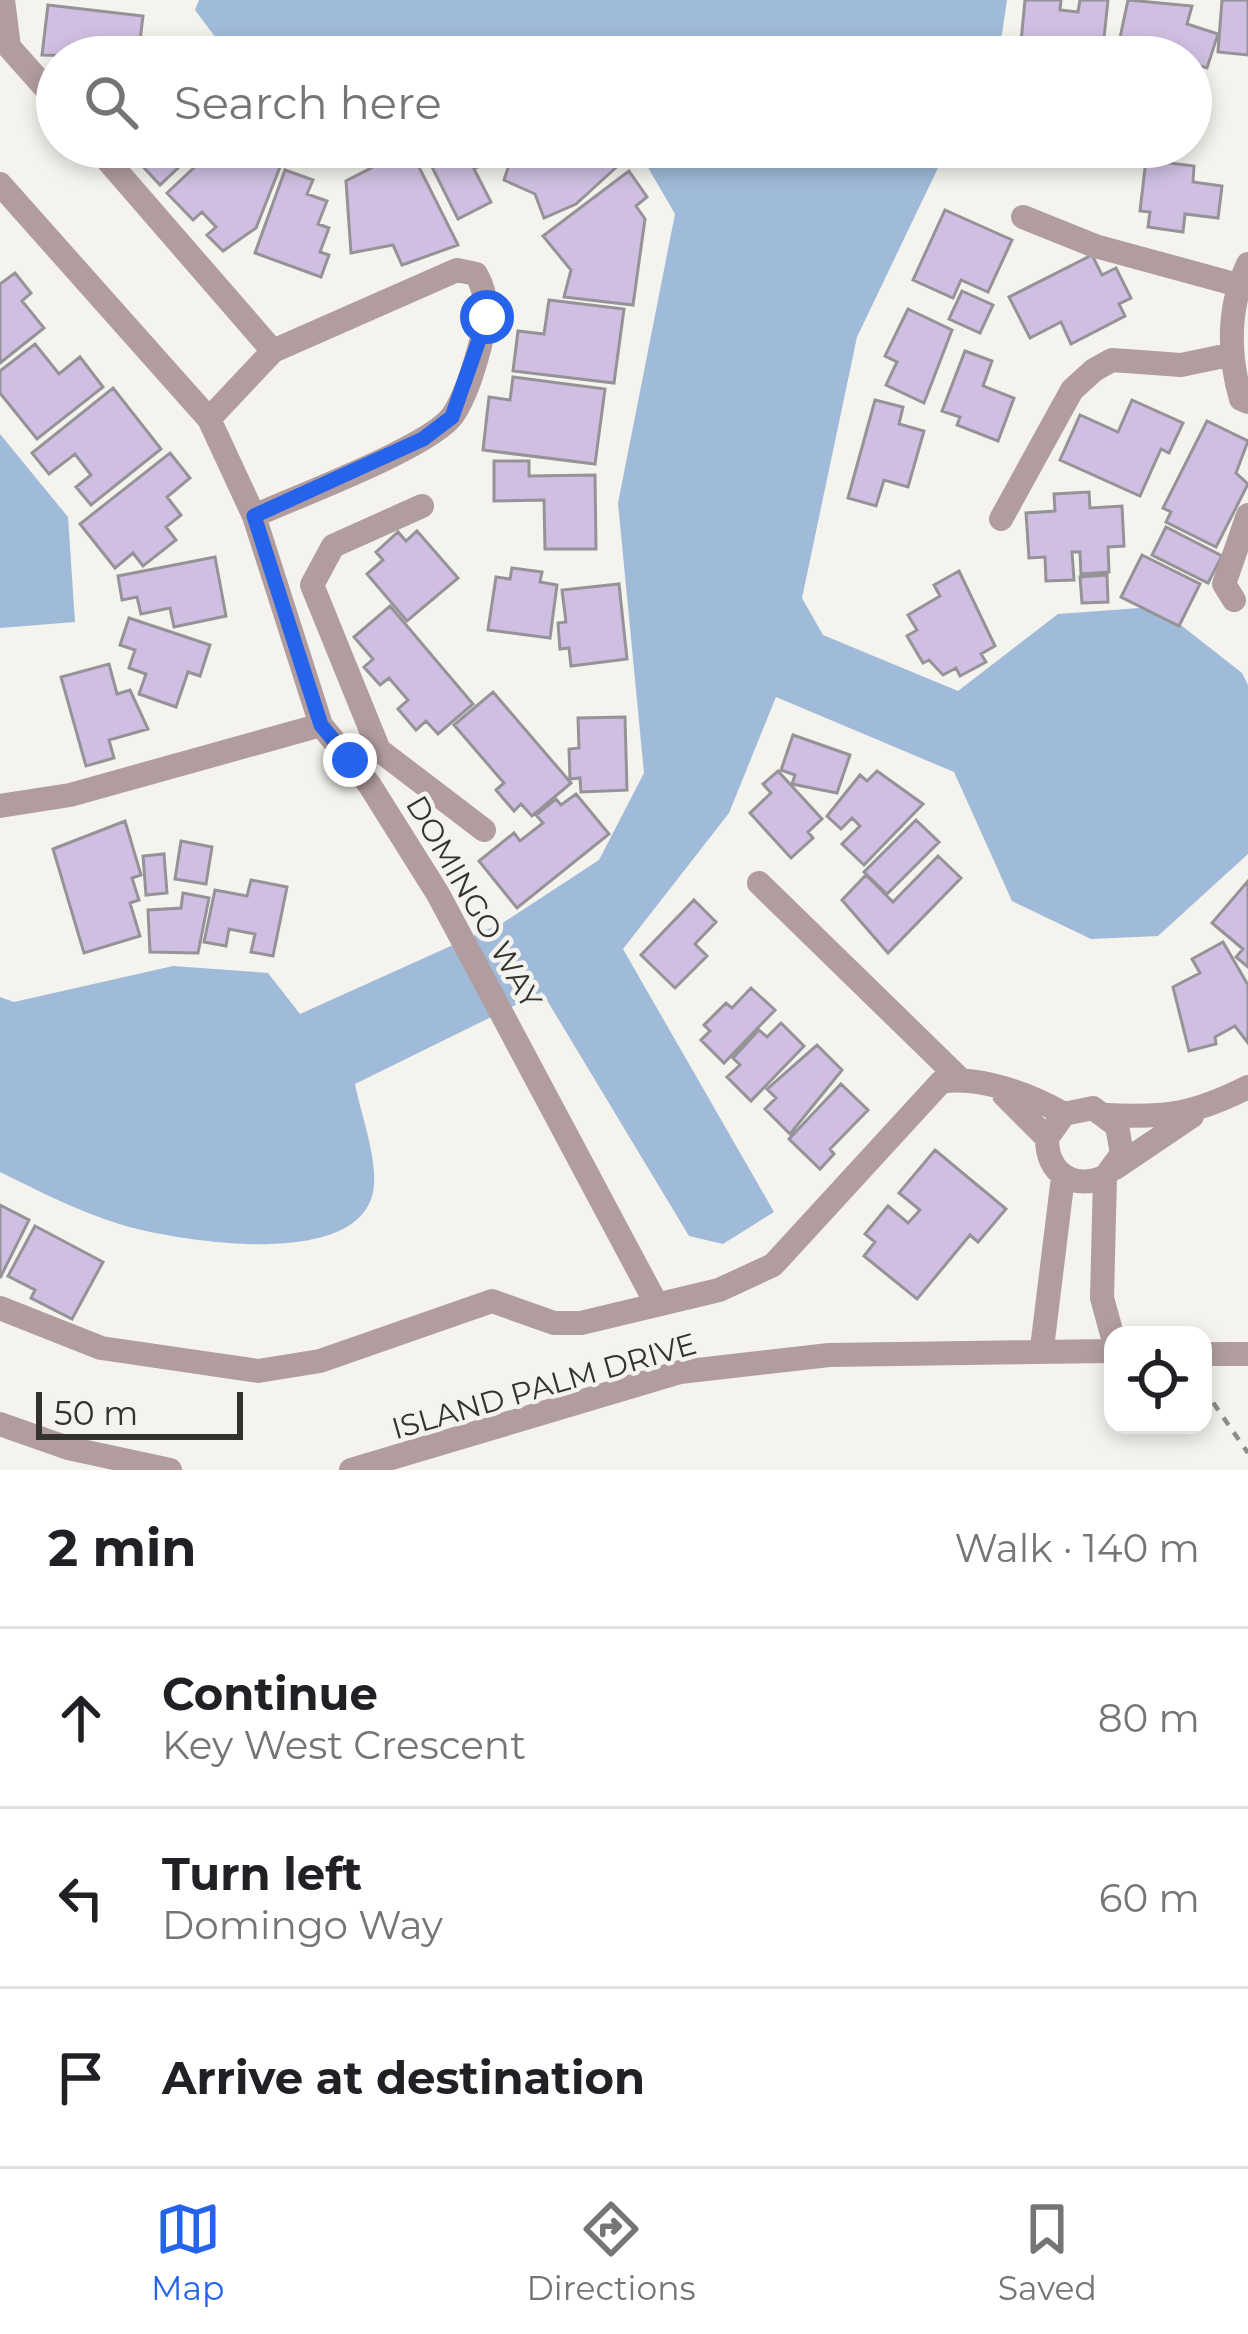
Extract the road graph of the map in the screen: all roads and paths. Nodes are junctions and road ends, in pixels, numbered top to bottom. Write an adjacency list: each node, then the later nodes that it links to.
1 (3, 0): 2 (street)
2 (5, 52): 3 (street)
3 (36, 81)
4 (115, 168): 8 (street)
5 (0, 184): 11 (street, DOMINGO WAY)
6 (1023, 217): 7 (street)
7 (1243, 275): 9 (street)
8 (273, 351): 11 (street); 14 (street)
9 (1229, 355): 10 (street); 15 (street)
10 (1248, 402)
11 (208, 419): 14 (street, DOMINGO WAY)
12 (422, 506): 18 (street)
13 (1248, 515): 16 (street)
14 (254, 516): 17 (street, DOMINGO WAY)
15 (1001, 519)
16 (1234, 600)
17 (321, 725): 19 (street, DOMINGO WAY); 20 (street)
18 (380, 750): 19 (street); 21 (street)
19 (350, 760): 32 (street, DOMINGO WAY)
20 (0, 806)
21 (484, 830)
22 (759, 883): 23 (street)
23 (960, 1078): 25 (street); 32 (street)
24 (1248, 1087): 26 (street)
25 (997, 1090): 27 (street); 29 (street)
26 (1199, 1112): 28 (street); 30 (street)
27 (1064, 1114): 28 (street); 29 (street)
28 (1107, 1115): 30 (street)
29 (1047, 1138): 31 (street)
30 (1110, 1173): 31 (street); 34 (street)
31 (1063, 1177): 35 (street)
32 (657, 1305): 33 (street)
33 (0, 1308)
34 (1110, 1326)
35 (1042, 1348): 36 (street, ISLAND PALM DRIVE); 43 (street, ISLAND PALM DRIVE)
36 (1104, 1351)
37 (1212, 1354): 38 (street)
38 (1248, 1354)
39 (1212, 1401): 41 (path)
40 (0, 1424): 42 (street)
41 (1248, 1453)
42 (170, 1470)
43 (351, 1470)

